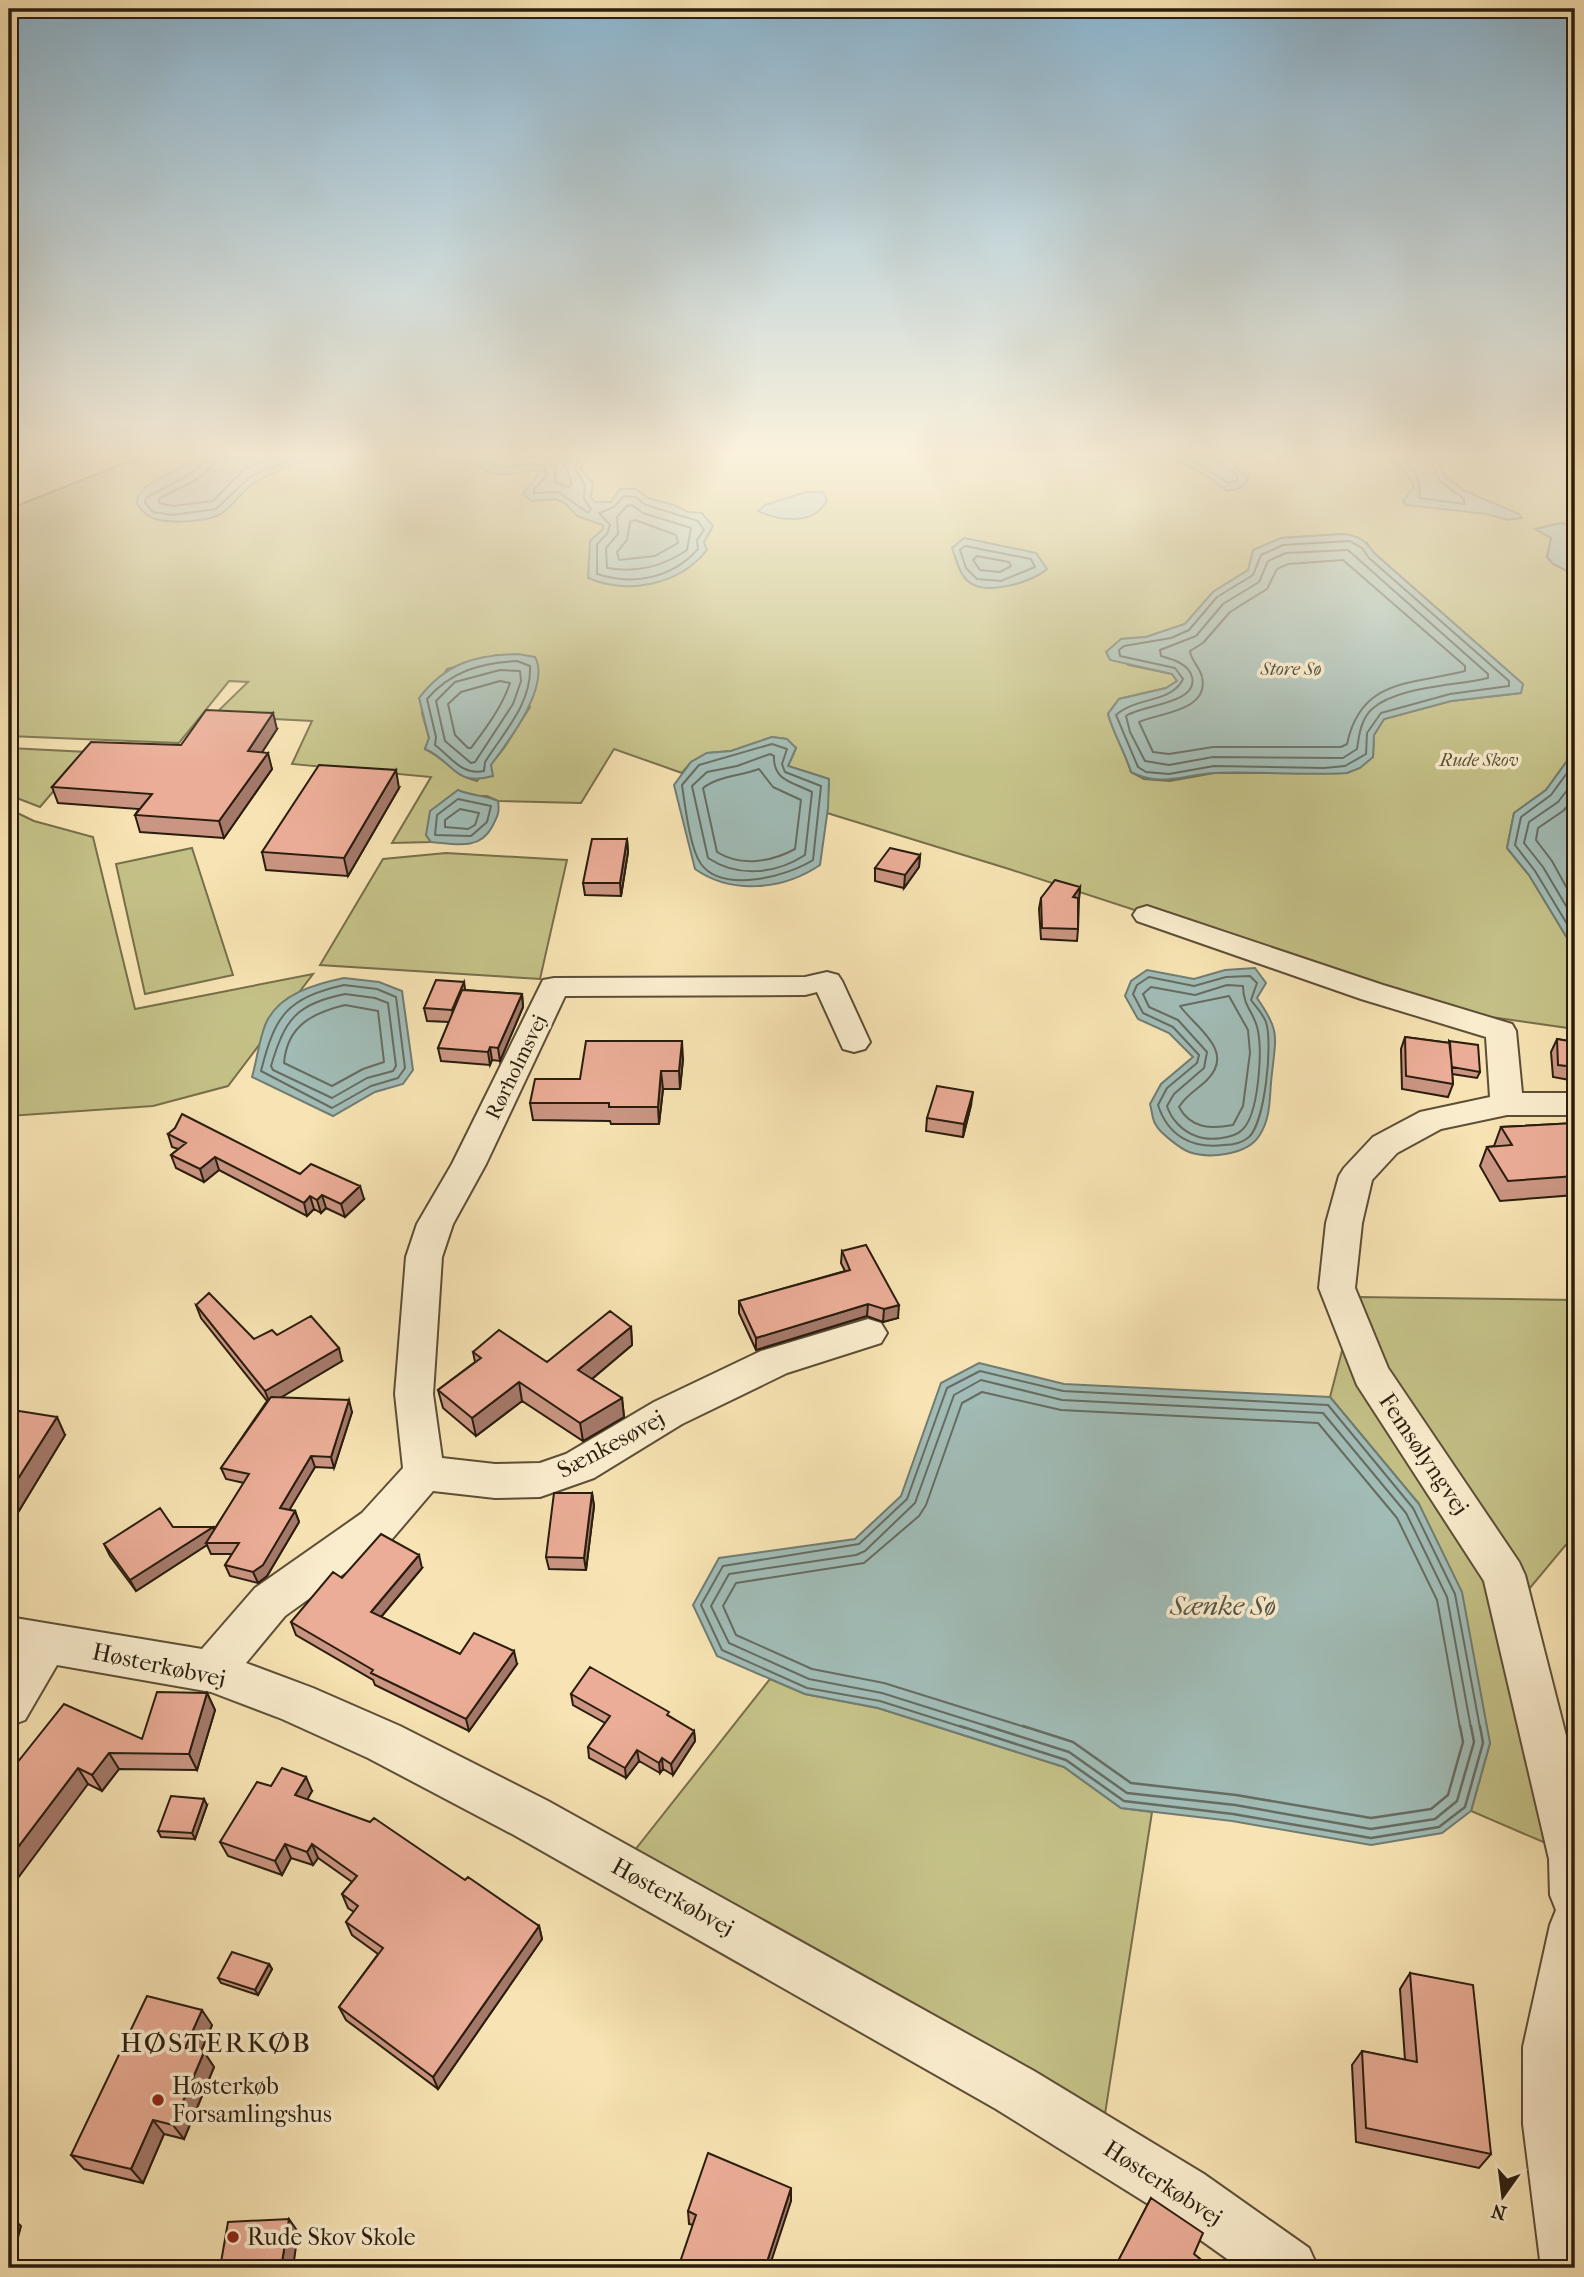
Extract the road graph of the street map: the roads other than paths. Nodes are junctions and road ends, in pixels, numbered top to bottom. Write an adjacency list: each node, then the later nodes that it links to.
1 (1147, 915): 4 (street)
2 (827, 981): 3 (lane, Rørholmsvej); 7 (street, Rørholmsvej)
3 (854, 1042)
4 (1507, 1104): 5 (street, Femsølyngvej); 11 (street, Femsølyngvej)
5 (1575, 1104)
6 (868, 1332): 7 (street, Sænkesøvej)
7 (424, 1473): 9 (street)
8 (28, 1640): 9 (street, Høsterkøbvej); 10 (street)
9 (211, 1671): 13 (street, Høsterkøbvej)
10 (9, 1705)
11 (1575, 1895)
12 (1575, 1926): 14 (street)
13 (1289, 2268)
14 (1570, 2268)

